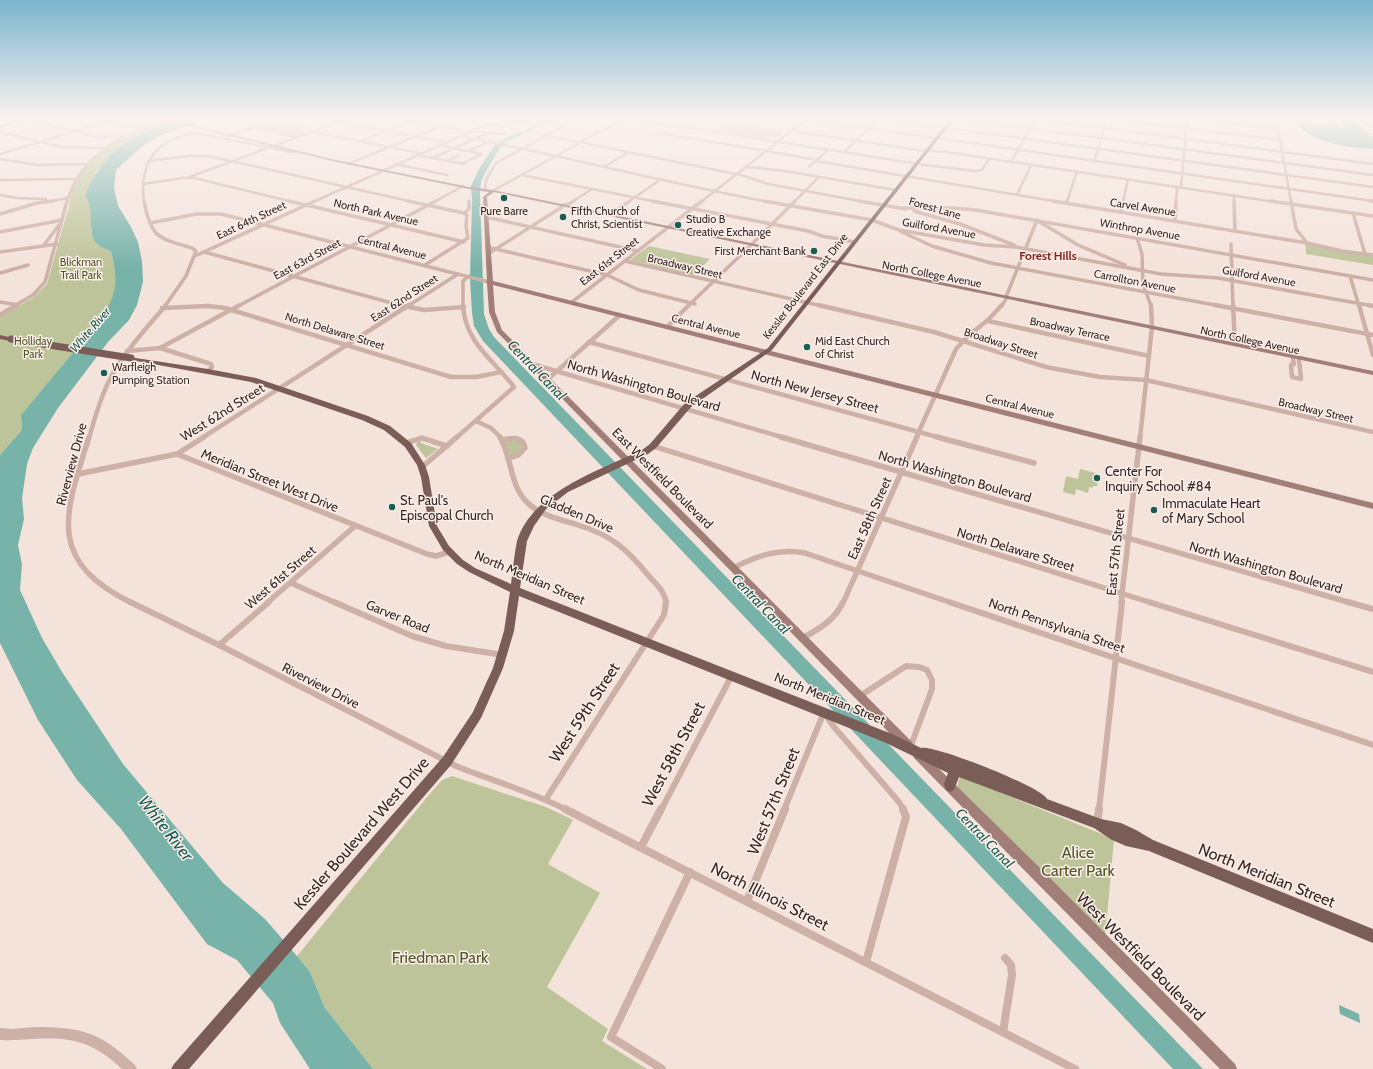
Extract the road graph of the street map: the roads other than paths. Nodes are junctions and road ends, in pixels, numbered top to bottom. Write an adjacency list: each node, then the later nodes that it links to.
1 (85, 168): 36 (street)
2 (147, 168): 40 (street)
3 (212, 168): 35 (street)
4 (262, 168): 41 (street)
5 (372, 168): 25 (main road, North College Avenue)
6 (386, 168): 25 (street, East 64th Street)
7 (412, 168): 29 (street)
8 (493, 168): 48 (street, East Westfield Boulevard)
9 (534, 168): 30 (street)
10 (608, 168): 37 (street, Guilford Avenue)
11 (707, 168): 28 (street)
12 (746, 168): 28 (street, East 61st Street)
13 (753, 168): 34 (street)
14 (861, 168): 33 (street, Carvel Avenue)
15 (913, 168): 33 (main road, Kessler Boulevard East Drive)
16 (951, 168): 17 (street)
17 (983, 168)
18 (1030, 168): 52 (street)
19 (1053, 168): 26 (street)
20 (1141, 168): 27 (street)
21 (1182, 168): 27 (street)
22 (1237, 168): 31 (street)
23 (1285, 168): 31 (street)
24 (1324, 168): 32 (street)
25 (382, 170): 41 (street, East 64th Street); 42 (main road, North College Avenue)
26 (1077, 171): 38 (street); 61 (street)
27 (1182, 173): 43 (street); 46 (street)
28 (737, 174): 49 (street, East 61st Street); 50 (street)
29 (446, 175)
30 (522, 175): 45 (street); 48 (street)
31 (1286, 175): 44 (street); 46 (street)
32 (1373, 175)
33 (907, 176): 47 (main road, Kessler Boulevard East Drive); 52 (street, Carvel Avenue)
34 (819, 177): 47 (street); 50 (street)
35 (185, 178): 40 (street, North Park Avenue); 62 (street, North Park Avenue)
36 (75, 179): 39 (street); 56 (street)
37 (661, 179): 49 (street, Guilford Avenue); 54 (street)
38 (1128, 179): 43 (street); 70 (street)
39 (0, 180)
40 (143, 184): 81 (street)
41 (345, 186): 62 (street, East 64th Street); 65 (street)
42 (463, 186): 48 (main road, North College Avenue); 65 (street, East 63rd Street)
43 (1179, 187): 53 (street); 79 (street)
44 (1373, 188)
45 (592, 189): 54 (street); 67 (street)
46 (1289, 189): 59 (street); 64 (street)
47 (895, 190): 63 (main road, Kessler Boulevard East Drive)
48 (488, 191): 67 (main road, North College Avenue); 76 (main road, East Westfield Boulevard)
49 (716, 191): 66 (street, Guilford Avenue); 69 (street, East 61st Street)
50 (805, 191): 63 (street); 66 (street)
51 (0, 195): 57 (street)
52 (1017, 195): 61 (street, Carvel Avenue)
53 (1234, 195): 64 (street); 88 (street)
54 (634, 197): 69 (street); 74 (street)
55 (60, 198): 56 (street); 57 (street); 60 (street)
56 (68, 198): 80 (street)
57 (39, 199): 60 (street)
58 (469, 201): 71 (street)
59 (1373, 201)
60 (37, 203): 73 (street)
61 (1066, 203): 70 (street, Carvel Avenue)
62 (306, 204): 82 (street, East 64th Street); 84 (street, North Park Avenue)
63 (884, 204): 68 (street, Forest Lane); 77 (main road, Kessler Boulevard East Drive)
64 (1292, 204): 72 (street); 93 (street)
65 (428, 205): 71 (street); 84 (street, East 63rd Street)
66 (791, 205): 77 (street, Guilford Avenue); 83 (street)
67 (565, 206): 74 (main road, North College Avenue); 85 (street); 86 (main road, North College Avenue)
68 (904, 208): 78 (street, Winthrop Avenue); 102 (street, Forest Lane)
69 (693, 209): 83 (street); 86 (street, East 61st Street)
70 (1121, 212): 79 (street, Carvel Avenue)
71 (464, 213): 91 (street)
72 (1352, 213): 75 (street); 107 (street)
73 (0, 214)
74 (609, 214): 86 (main road, North College Avenue)
75 (1373, 216)
76 (486, 217): 85 (street, Broadway Street); 100 (main road, East Westfield Boulevard)
77 (872, 220): 87 (street, Guilford Avenue); 92 (main road, Kessler Boulevard East Drive)
78 (1037, 220): 90 (street, Winthrop Avenue); 102 (street, East 58th Street); 116 (street)
79 (1175, 221): 88 (street, Carvel Avenue)
80 (62, 222): 89 (street); 94 (street); 96 (street)
81 (150, 223): 82 (street, Central Avenue); 99 (street)
82 (263, 224): 98 (street, Central Avenue); 105 (street, East 64th Street)
83 (772, 224): 92 (street); 97 (street)
84 (391, 225): 91 (street, North Park Avenue); 98 (street, East 63rd Street)
85 (531, 227): 101 (street); 103 (street, Broadway Street)
86 (668, 228): 97 (main road, North College Avenue); 103 (street, East 61st Street)
87 (899, 230): 102 (street, Guilford Avenue); 115 (street, Carrollton Avenue)
88 (1235, 231): 93 (street, Carvel Avenue)
89 (0, 232)
90 (1137, 238): 108 (street, Winthrop Avenue); 116 (street, East 57th Street)
91 (464, 242): 114 (street)
92 (855, 242): 112 (main road, Kessler Boulevard East Drive)
93 (1307, 243): 107 (street, Carvel Avenue)
94 (57, 244): 96 (street); 134 (street)
95 (1231, 244): 108 (street)
96 (44, 245): 104 (street)
97 (751, 245): 112 (main road, North College Avenue); 126 (street)
98 (350, 246): 114 (street, Central Avenue); 120 (street, East 63rd Street)
99 (190, 247): 105 (street); 110 (street)
100 (487, 247): 101 (street); 106 (main road, East Westfield Boulevard)
101 (496, 249): 106 (street); 119 (street)
102 (1025, 249): 115 (street, East 58th Street); 116 (street, Guilford Avenue)
103 (638, 251): 111 (street, East 61st Street)
104 (0, 252)
105 (204, 252): 110 (street, East 64th Street); 120 (street)
106 (488, 254): 125 (main road, East Westfield Boulevard)
107 (1365, 254): 109 (street, Carvel Avenue)
108 (1231, 255): 121 (street, Winthrop Avenue); 123 (street)
109 (1373, 255)
110 (195, 256): 138 (street, Riverview Drive)
111 (625, 262): 119 (street, East 61st Street); 126 (street, Broadway Street)
112 (838, 263): 128 (main road, North College Avenue); 131 (main road, Kessler Boulevard East Drive)
113 (28, 265): 117 (street)
114 (426, 265): 118 (street, Central Avenue)
115 (1018, 268): 127 (street, Carrollton Avenue); 128 (street, East 58th Street)
116 (1142, 271): 123 (street, Guilford Avenue); 127 (street, East 57th Street)
117 (0, 272)
118 (458, 274): 122 (street, Central Avenue); 136 (street, East 62nd Street)
119 (607, 275): 130 (street, East 61st Street); 133 (street)
120 (294, 276): 136 (street); 140 (street, East 63rd Street)
121 (1350, 276): 124 (street, Winthrop Avenue); 132 (street)
122 (469, 277): 125 (street, Central Avenue); 137 (street)
123 (1232, 280): 132 (street, Guilford Avenue); 139 (street)
124 (1373, 280)
125 (487, 281): 130 (main road, Central Avenue); 158 (main road, East Westfield Boulevard)
126 (714, 282): 131 (street, Broadway Street); 133 (street)
127 (1147, 293): 139 (street, Carrollton Avenue); 145 (street, East 57th Street)
128 (1006, 298): 143 (street, East 58th Street); 145 (main road, North College Avenue)
129 (0, 302): 134 (street)
130 (572, 302): 142 (main road, Central Avenue)
131 (807, 303): 149 (street, Broadway Street); 154 (main road, Kessler Boulevard East Drive)
132 (1358, 303): 135 (street, Guilford Avenue); 146 (street)
133 (693, 304): 144 (street)
134 (18, 305): 141 (street)
135 (1373, 306)
136 (405, 307): 137 (street); 152 (street, East 62nd Street)
137 (464, 307): 161 (street)
138 (162, 308): 140 (street, North Delaware Street); 155 (street, Riverview Drive)
139 (1233, 308): 146 (street, Carrollton Avenue); 151 (street)
140 (231, 310): 152 (street, North Delaware Street); 153 (street, East 63rd Street)
141 (0, 315)
142 (620, 315): 144 (main road, Central Avenue); 150 (street)
143 (988, 321): 149 (street, East 58th Street); 157 (street, Broadway Terrace)
144 (667, 327): 154 (main road, Central Avenue)
145 (1152, 328): 151 (main road, North College Avenue); 157 (street, East 57th Street); 162 (main road, North College Avenue)
146 (1367, 334): 147 (street, Carrollton Avenue); 156 (street)
147 (1373, 335)
148 (0, 337): 155 (main road, North Meridian Street, bridge)
149 (962, 340): 165 (street, Broadway Street); 167 (street, East 58th Street)
150 (589, 342): 160 (street); 163 (street, North New Jersey Street)
151 (1235, 344): 162 (main road, North College Avenue)
152 (346, 345): 161 (street, North Delaware Street); 166 (street, East 62nd Street)
153 (160, 348): 155 (street, North Meridian Street); 159 (street, North Meridian Street)
154 (766, 352): 163 (main road, Kessler Boulevard East Drive); 167 (main road, Central Avenue)
155 (129, 355): 159 (main road, North Meridian Street); 183 (street, Riverview Drive)
156 (1373, 355)
157 (1149, 356): 165 (street, East 57th Street)
158 (531, 364): 160 (street, North Washington Boulevard); 164 (main road, East Westfield Boulevard)
159 (208, 370): 166 (main road, North Meridian Street)
160 (556, 371): 164 (street); 168 (street, North Washington Boulevard)
161 (501, 372): 169 (street)
162 (1373, 374)
163 (727, 379): 168 (main road, Kessler Boulevard East Drive); 170 (street, North New Jersey Street)
164 (547, 380): 179 (main road, East Westfield Boulevard)
165 (1146, 380): 171 (street, Broadway Street); 176 (street, East 57th Street)
166 (279, 389): 173 (main road, North Meridian Street); 177 (street, West 62nd Street)
167 (936, 395): 170 (street, East 58th Street); 176 (main road, Central Avenue)
168 (684, 409): 175 (main road, Kessler Boulevard East Drive); 182 (street, North Washington Boulevard)
169 (476, 421): 172 (street, Gladden Drive); 174 (street)
170 (920, 431): 180 (street, North New Jersey Street); 182 (street, East 58th Street)
171 (1373, 432)
172 (502, 440): 178 (street, Gladden Drive); 178 (street)
173 (406, 443): 174 (street); 181 (main road, North Meridian Street)
174 (447, 446): 181 (street)
175 (652, 446): 179 (main road, Kessler Boulevard East Drive); 186 (street, North Delaware Street)
176 (1138, 447): 184 (main road, Central Avenue); 188 (street, East 57th Street)
177 (176, 454): 183 (street); 187 (street, Meridian Street West Drive)
178 (508, 458): 185 (street, Gladden Drive)
179 (628, 461): 185 (main road, Kessler Boulevard East Drive); 190 (main road, East Westfield Boulevard)
180 (1034, 463)
181 (422, 468): 189 (main road, North Meridian Street)
182 (902, 472): 186 (street, East 58th Street); 188 (street, North Washington Boulevard)
183 (78, 474): 198 (street, Riverview Drive)
184 (1373, 506)
185 (539, 511): 193 (main road, Kessler Boulevard East Drive); 197 (street, Gladden Drive)
186 (881, 518): 191 (street, East 58th Street); 194 (street, North Delaware Street)
187 (355, 526): 189 (street, Meridian Street West Drive); 192 (street, West 61st Street)
188 (1128, 538): 194 (street, East 57th Street); 195 (street, North Washington Boulevard)
189 (449, 552): 193 (main road, North Meridian Street)
190 (733, 568): 191 (street, North Pennsylvania Street); 196 (main road, East Westfield Boulevard)
191 (858, 570): 196 (street, East 58th Street); 200 (street, North Pennsylvania Street)
192 (291, 583): 198 (street, West 61st Street); 199 (street, Garver Road)
193 (515, 590): 197 (main road, North Meridian Street); 199 (main road, Kessler Boulevard West Drive)
194 (1122, 594): 200 (street, East 57th Street); 201 (street, North Delaware Street)
195 (1373, 609)
196 (803, 638): 203 (main road, East Westfield Boulevard)
197 (646, 641): 202 (main road, North Meridian Street); 210 (street, West 59th Street)
198 (219, 645): 207 (street, Riverview Drive)
199 (503, 654): 207 (main road, Kessler Boulevard West Drive)
200 (1115, 658): 205 (street, North Pennsylvania Street); 212 (street, East 57th Street)
201 (1373, 672)
202 (732, 675): 204 (main road, North Meridian Street); 213 (street, West 58th Street)
203 (860, 696): 206 (main road, East Westfield Boulevard); 206 (street)
204 (824, 712): 206 (main road, North Meridian Street); 215 (street, West 57th Street); 218 (street)
205 (1373, 745)
206 (910, 748): 208 (main road, North Meridian Street); 209 (main road, West Westfield Boulevard); 211 (main road, North Meridian Street)
207 (447, 761): 210 (street, North Illinois Street); 222 (main road, Kessler Boulevard West Drive)
208 (958, 771): 209 (main road); 211 (main road, North Meridian Street)
209 (950, 786): 225 (main road, West Westfield Boulevard)
210 (546, 799): 213 (street, North Illinois Street)
211 (1055, 806): 212 (main road, North Meridian Street)
212 (1097, 824): 216 (main road, North Meridian Street)
213 (641, 847): 214 (street, North Illinois Street)
214 (690, 872): 215 (street, North Illinois Street); 223 (street)
215 (747, 902): 218 (street, North Illinois Street)
216 (1373, 936)
217 (1005, 958): 219 (street)
218 (866, 962): 219 (street, North Illinois Street)
219 (1003, 1032): 224 (street, North Illinois Street)
220 (0, 1034): 221 (street)
221 (131, 1069)
222 (179, 1069)
223 (662, 1069)
224 (1076, 1069)
225 (1230, 1069)

